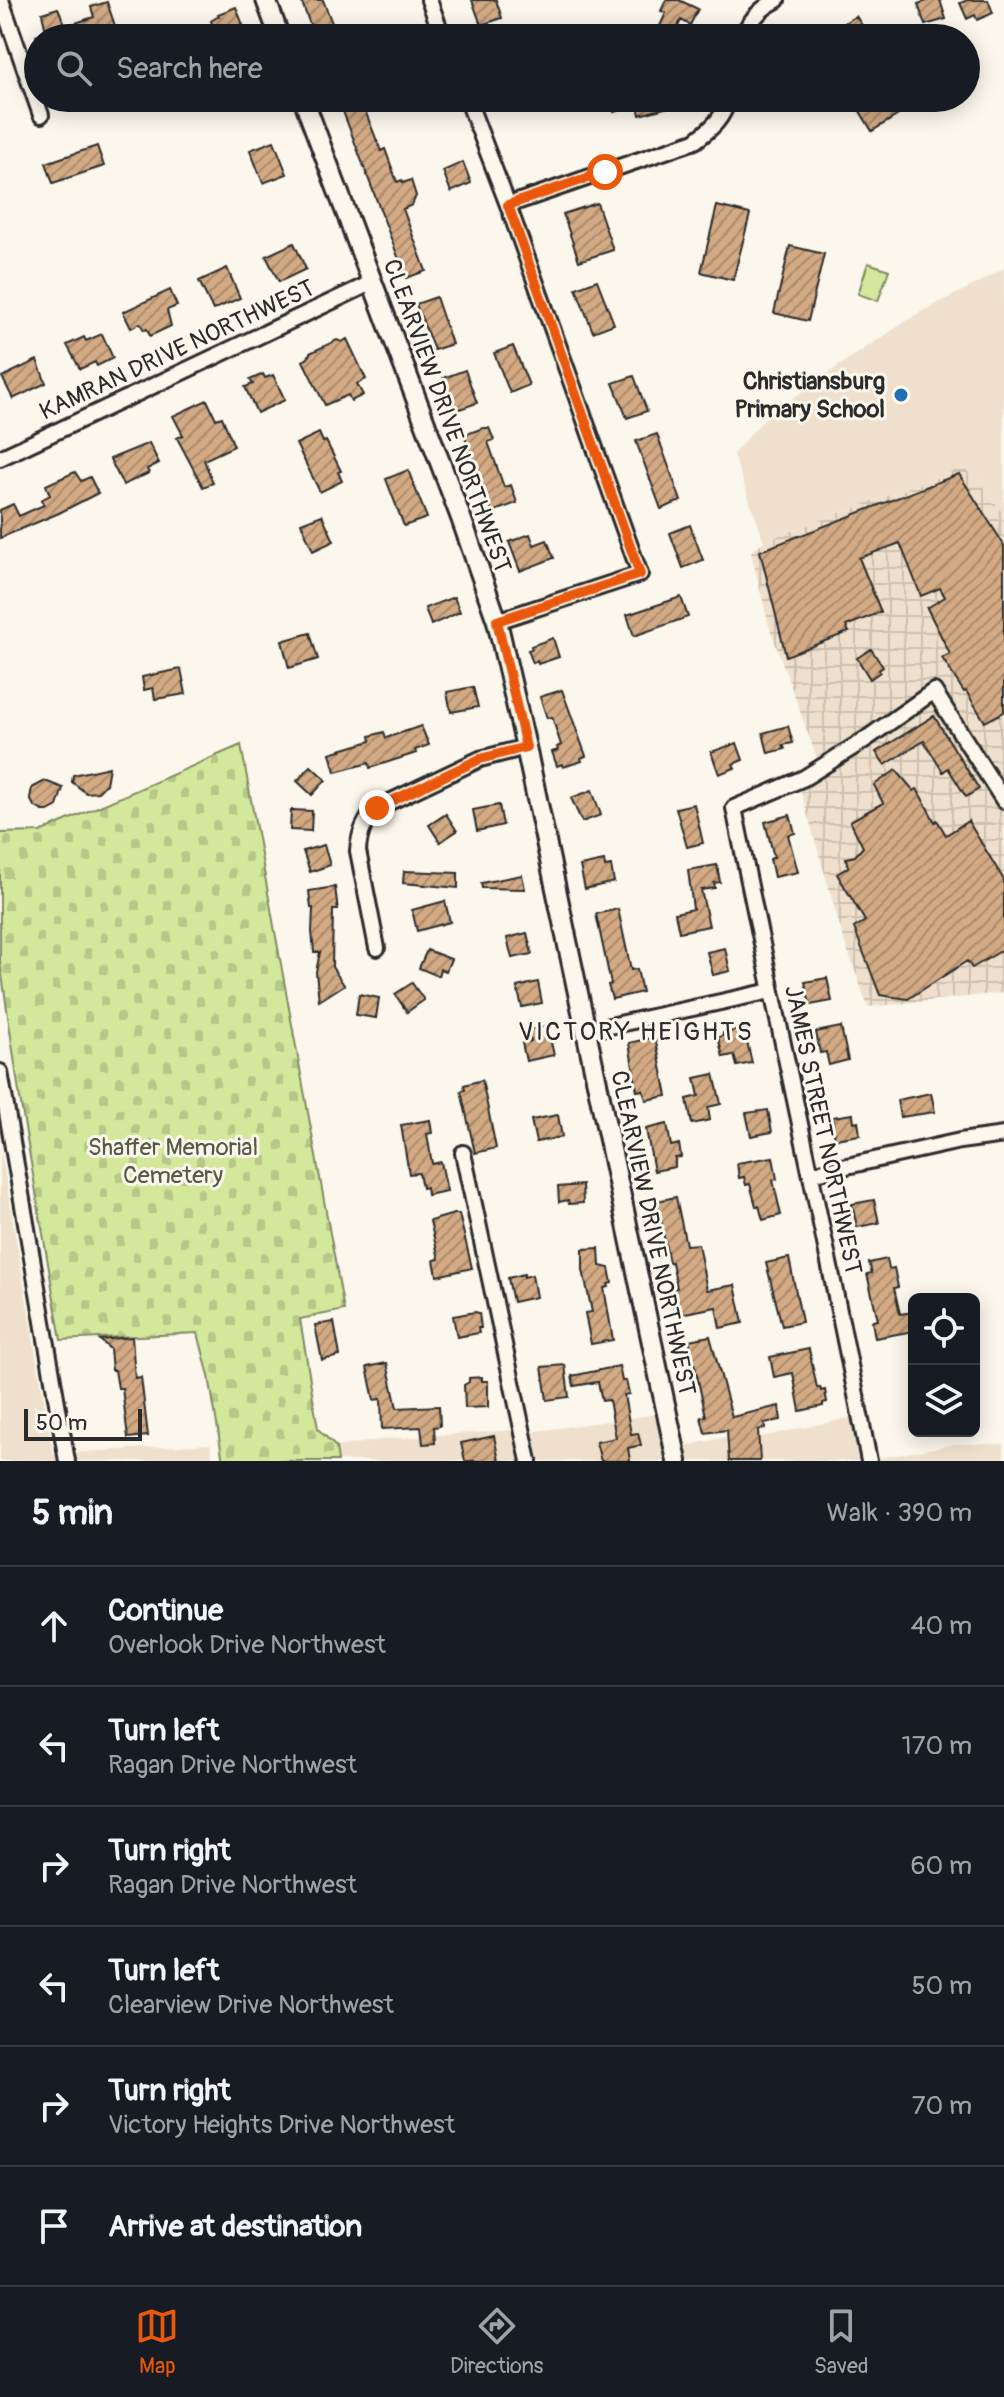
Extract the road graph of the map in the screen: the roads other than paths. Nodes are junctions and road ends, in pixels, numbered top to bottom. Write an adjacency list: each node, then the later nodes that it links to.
1 (1, 0): 8 (street)
2 (266, 0): 5 (street)
3 (429, 0): 6 (street)
4 (777, 0): 7 (street)
5 (275, 24)
6 (438, 24)
7 (749, 24)
8 (24, 66)
9 (40, 112): 13 (street)
10 (308, 112): 15 (street, CLEARVIEW DRIVE NORTHWEST)
11 (472, 112): 14 (street)
12 (723, 112): 14 (street)
13 (41, 115)
14 (508, 205): 17 (street)
15 (373, 282): 16 (street, KAMRAN DRIVE NORTHWEST); 17 (street, CLEARVIEW DRIVE NORTHWEST)
16 (0, 458)
17 (497, 621): 18 (street, CLEARVIEW DRIVE NORTHWEST)
18 (526, 747): 20 (street); 22 (street, CLEARVIEW DRIVE NORTHWEST)
19 (1004, 801): 21 (street, JAMES STREET NORTHWEST)
20 (377, 948)
21 (771, 991): 22 (street); 26 (street, JAMES STREET NORTHWEST)
22 (587, 1031): 29 (street, CLEARVIEW DRIVE NORTHWEST)
23 (0, 1072): 27 (street)
24 (1004, 1135): 26 (street)
25 (463, 1153): 28 (street)
26 (811, 1174): 30 (street, JAMES STREET NORTHWEST)
27 (67, 1461)
28 (529, 1461)
29 (677, 1461)
30 (869, 1461)

